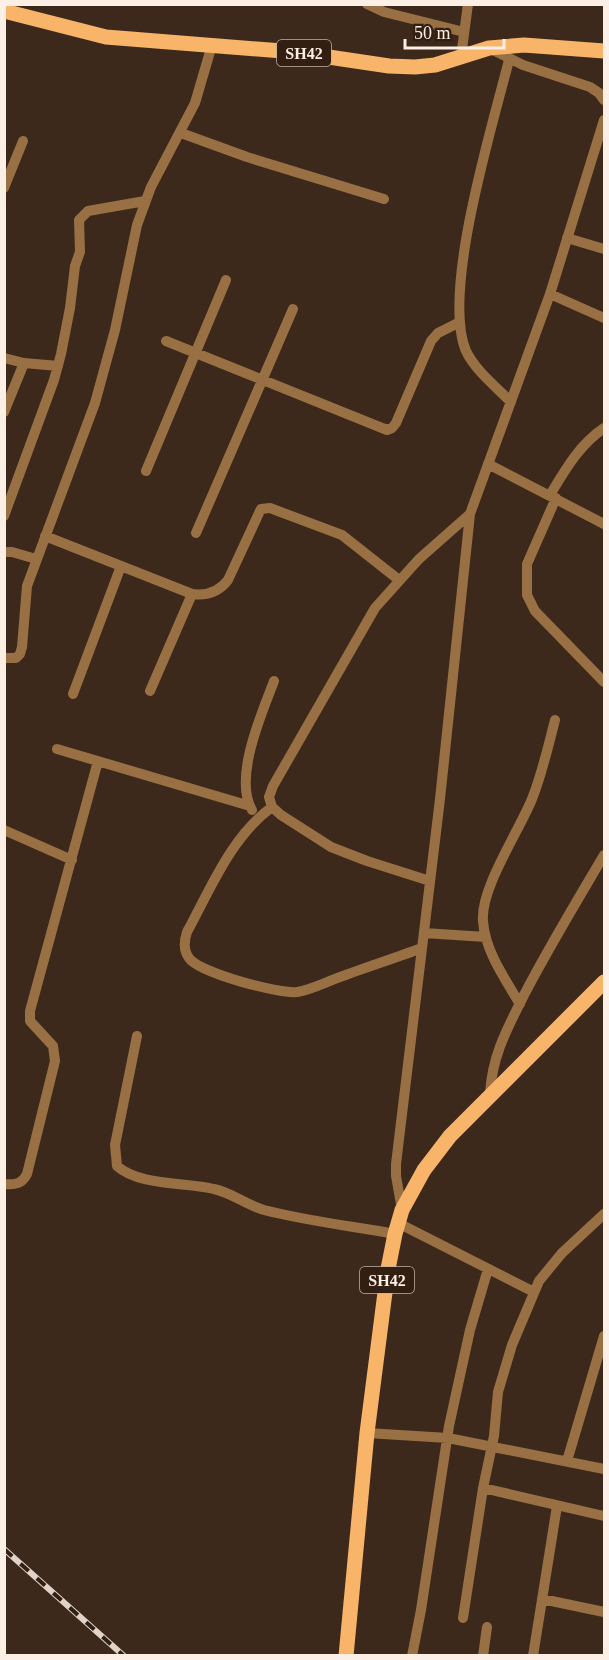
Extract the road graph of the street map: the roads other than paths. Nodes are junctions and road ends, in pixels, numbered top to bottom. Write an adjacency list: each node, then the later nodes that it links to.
1 (367, 4): 4 (street)
2 (468, 4): 4 (street)
3 (4, 11): 5 (main road, SH42)
4 (464, 32): 8 (street)
5 (212, 45): 8 (main road, SH42); 12 (street)
6 (489, 48): 7 (main road, SH42); 8 (main road, SH42); 9 (street)
7 (604, 51)
8 (461, 57)
9 (509, 60): 10 (street); 23 (street)
10 (604, 100)
11 (604, 120): 17 (street)
12 (181, 133): 15 (street); 16 (street)
13 (23, 141): 14 (street)
14 (4, 188)
15 (384, 199)
16 (145, 201): 28 (street); 40 (street)
17 (567, 238): 18 (street); 20 (street)
18 (604, 249)
19 (226, 280): 25 (street)
20 (550, 294): 22 (street); 30 (street)
21 (293, 309): 29 (street)
22 (604, 318)
23 (460, 322): 29 (street); 30 (street)
24 (166, 341): 25 (street)
25 (195, 353): 29 (street); 34 (street)
26 (4, 358): 27 (street)
27 (24, 363): 28 (street); 31 (street)
28 (58, 366): 37 (street)
29 (264, 381): 39 (street)
30 (511, 402): 33 (street)
31 (4, 412)
32 (604, 428): 35 (street)
33 (488, 464): 35 (street); 36 (street)
34 (146, 471)
35 (553, 497): 38 (street); 48 (street)
36 (470, 514): 44 (street); 60 (street)
37 (4, 516)
38 (604, 524)
39 (196, 533)
40 (45, 536): 42 (street); 43 (street)
41 (4, 552): 42 (street)
42 (36, 559): 46 (street)
43 (121, 566): 45 (street); 50 (street)
44 (399, 580): 45 (street); 55 (street)
45 (192, 594): 49 (street)
46 (4, 658)
47 (274, 681): 54 (street)
48 (604, 682)
49 (150, 691)
50 (73, 694)
51 (555, 720): 62 (street)
52 (57, 749): 53 (street)
53 (98, 761): 54 (street); 59 (street)
54 (250, 806): 56 (street)
55 (272, 807): 56 (street); 60 (street)
56 (257, 818): 63 (street)
57 (4, 830): 59 (street)
58 (604, 855): 65 (street)
59 (72, 860): 68 (street)
60 (430, 881): 61 (street)
61 (424, 933): 62 (street); 63 (street)
62 (486, 937): 65 (street)
63 (422, 948): 70 (street)
64 (604, 982): 67 (main road, SH42)
65 (520, 1004): 67 (street)
66 (137, 1036): 70 (street)
67 (490, 1094): 70 (main road, SH42)
68 (4, 1184)
69 (604, 1214): 72 (street)
70 (398, 1222): 71 (street); 74 (main road, SH42)
71 (488, 1269): 72 (street); 75 (street)
72 (534, 1292): 76 (street)
73 (604, 1336): 77 (street)
74 (367, 1433): 75 (street); 86 (main road, SH42)
75 (448, 1438): 76 (street); 87 (street)
76 (492, 1446): 77 (street); 79 (street)
77 (567, 1461): 78 (street)
78 (604, 1469)
79 (483, 1488): 80 (street); 84 (street)
80 (557, 1506): 81 (street); 82 (street)
81 (604, 1516)
82 (542, 1599): 83 (street); 89 (street)
83 (604, 1612)
84 (463, 1618)
85 (487, 1627): 88 (street)
86 (346, 1656)
87 (412, 1656)
88 (483, 1656)
89 (533, 1656)

